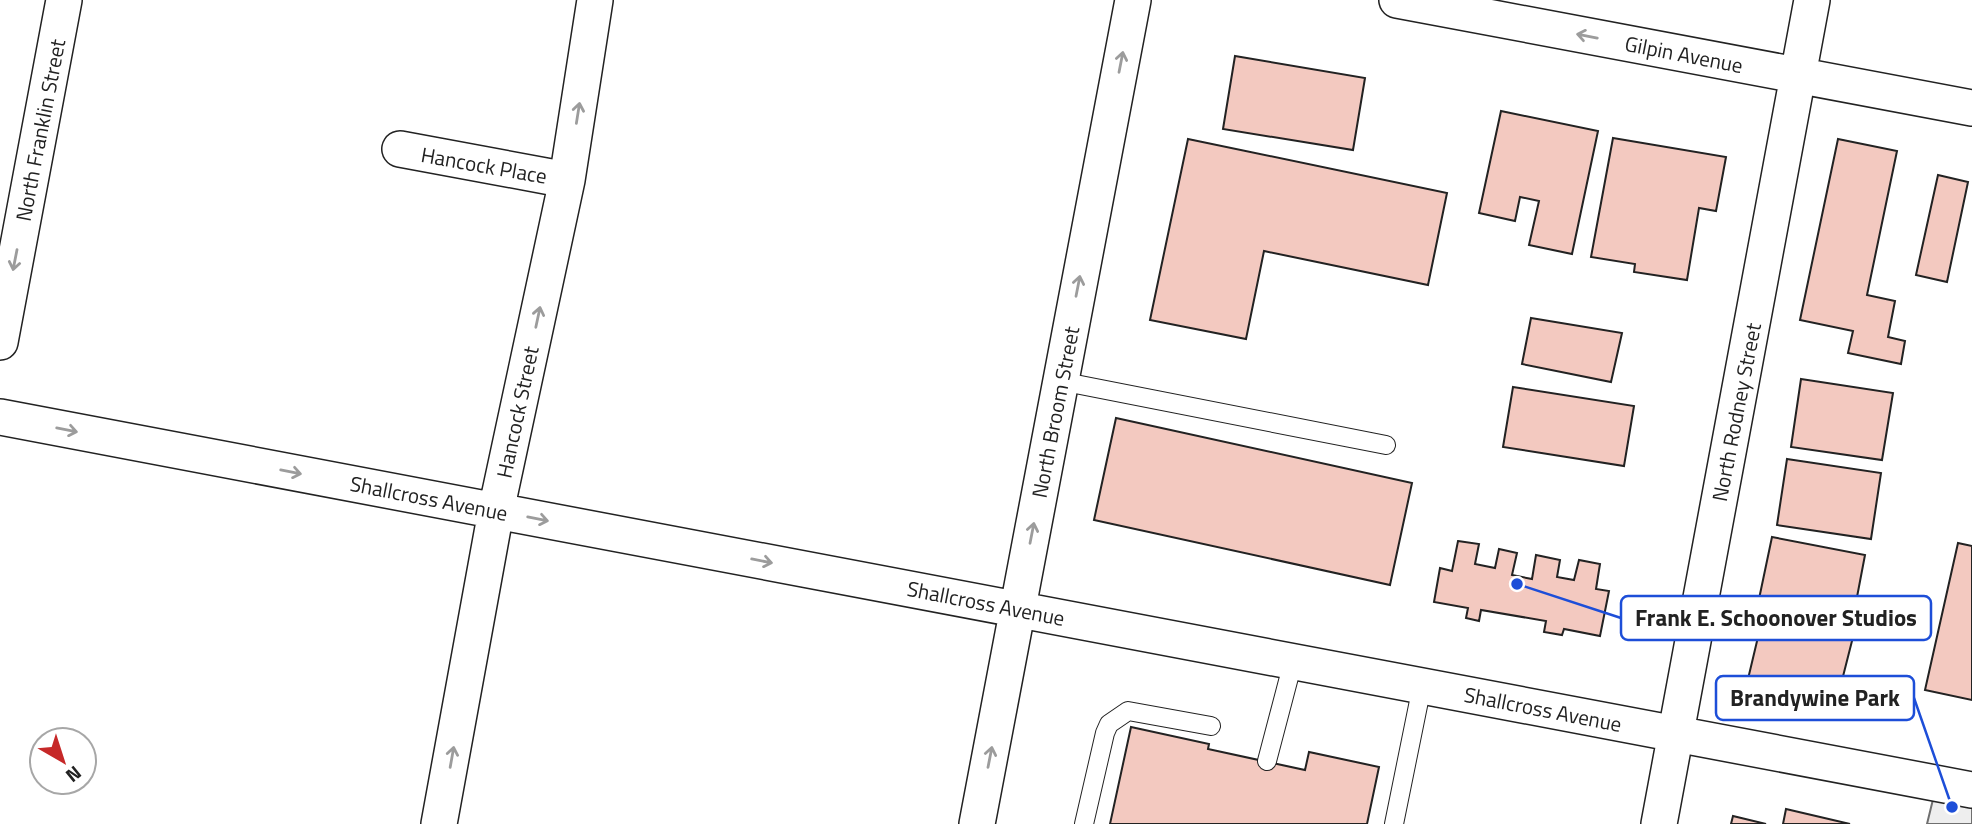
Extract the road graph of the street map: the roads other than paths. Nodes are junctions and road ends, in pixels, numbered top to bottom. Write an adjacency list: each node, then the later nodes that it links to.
1 (64, 0): 10 (street, North Franklin Street, one-way to 10)
2 (595, 0): 9 (street, Hancock Street, one-way to 2)
3 (1133, 0): 11 (street, North Broom Street, one-way to 3)
4 (1396, 0): 6 (street, Gilpin Avenue, one-way to 4)
5 (1812, 0): 6 (street, North Rodney Street)
6 (1798, 75): 7 (street, Gilpin Avenue); 19 (street, North Rodney Street)
7 (1972, 108)
8 (400, 149): 9 (street, Hancock Place)
9 (568, 180): 14 (street, Hancock Street, one-way to 9)
10 (0, 342)
11 (1060, 381): 13 (lane); 15 (street, North Broom Street, one-way to 11)
12 (0, 417): 14 (street, Shallcross Avenue, one-way to 14)
13 (1386, 444)
14 (496, 511): 15 (street, Shallcross Avenue, one-way to 15); 22 (street, Hancock Street, one-way to 14)
15 (1017, 609): 16 (street, Shallcross Avenue); 23 (street, North Broom Street, one-way to 15)
16 (1293, 662): 17 (street, Shallcross Avenue); 20 (lane)
17 (1422, 686): 19 (street, Shallcross Avenue); 25 (lane)
18 (1211, 726): 24 (lane)
19 (1676, 734): 21 (street, Shallcross Avenue); 26 (street, North Rodney Street)
20 (1267, 761)
21 (1972, 790)
22 (439, 824)
23 (977, 824)
24 (1084, 824)
25 (1394, 824)
26 (1659, 824)

